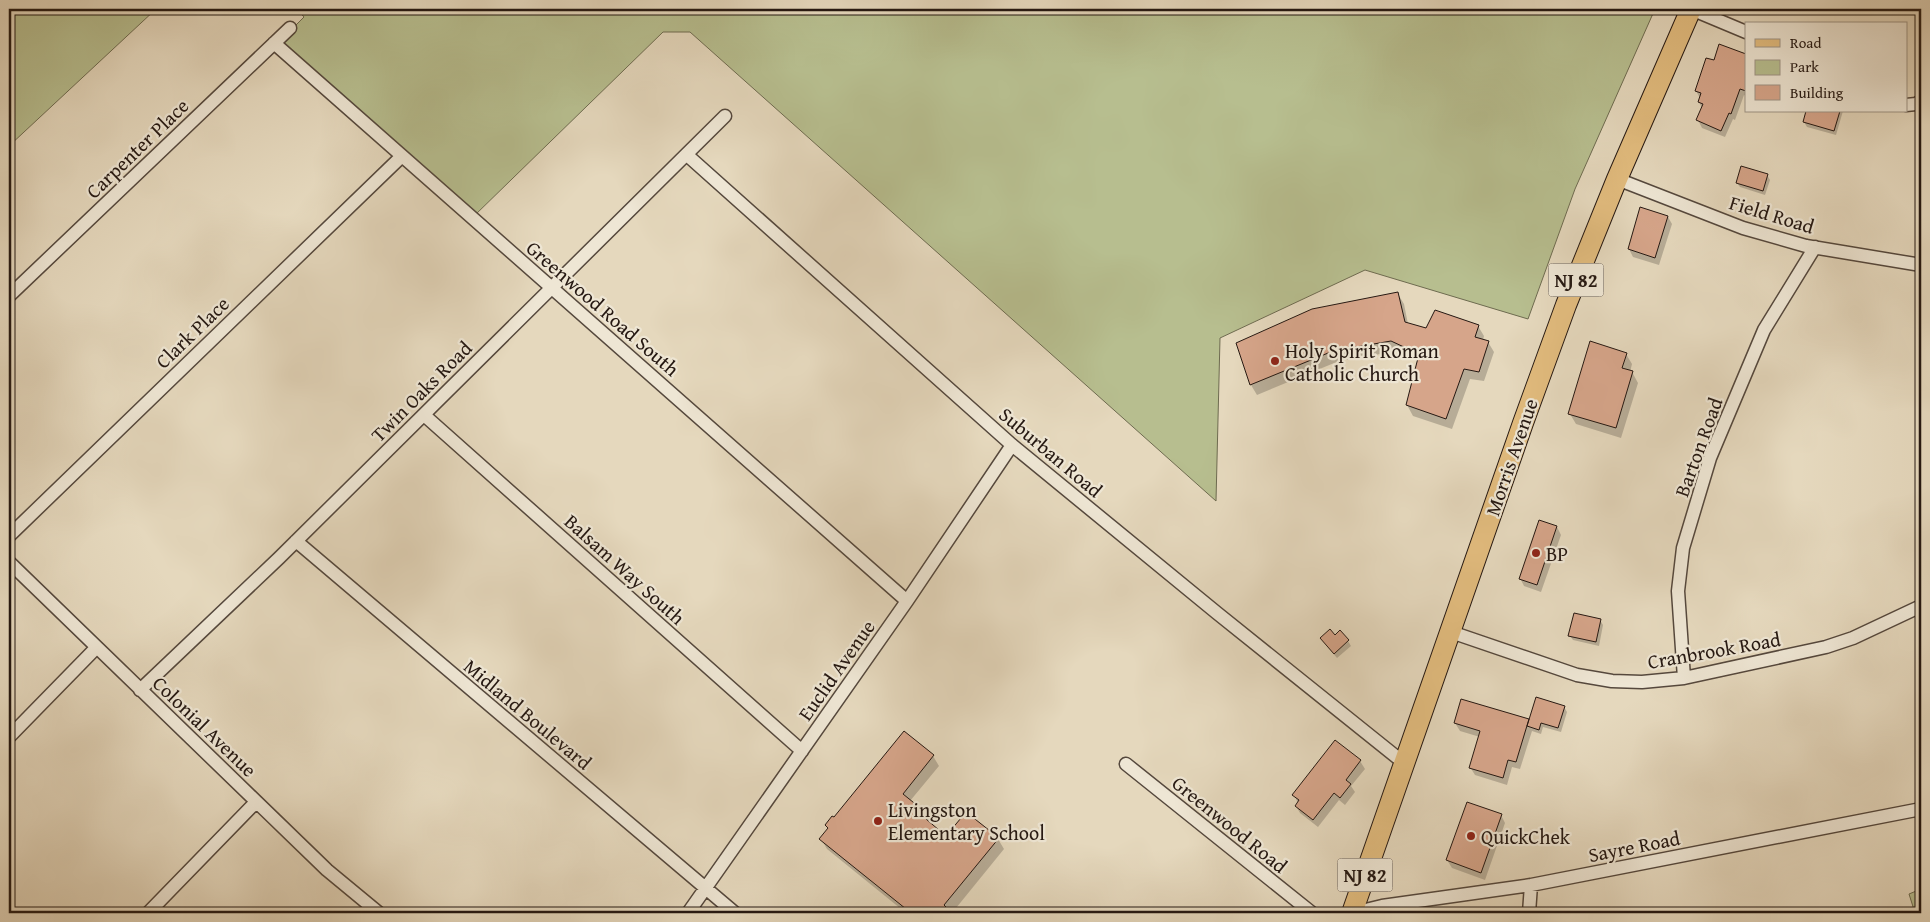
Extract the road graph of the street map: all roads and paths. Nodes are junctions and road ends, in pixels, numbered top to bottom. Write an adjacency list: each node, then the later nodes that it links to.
1 (1691, 9): 3 (street); 10 (main road, Morris Avenue / NJ 82)
2 (290, 28): 4 (street, Carpenter Place)
3 (1745, 32)
4 (274, 43): 9 (street, Greenwood Road South); 14 (street, Carpenter Place)
5 (1921, 102): 6 (street)
6 (1908, 105)
7 (725, 116): 8 (street, Twin Oaks Road)
8 (687, 155): 13 (street, Twin Oaks Road); 16 (street, Suburban Road)
9 (402, 156): 13 (street, Greenwood Road South); 17 (street, Clark Place)
10 (1617, 179): 11 (street, Field Road); 22 (main road, Morris Avenue / NJ 82)
11 (1815, 247): 12 (street, Field Road); 24 (street, Barton Road)
12 (1921, 265)
13 (552, 288): 15 (street, Twin Oaks Road); 20 (street, Greenwood Road South)
14 (9, 296)
15 (424, 415): 18 (street, Twin Oaks Road); 27 (street, Balsam Way South)
16 (1012, 445): 20 (street, Euclid Avenue); 28 (street, Suburban Road)
17 (9, 536)
18 (296, 541): 25 (street, Twin Oaks Road); 33 (street, Midland Boulevard)
19 (9, 562): 23 (street, Colonial Avenue)
20 (907, 601): 27 (street, Euclid Avenue)
21 (1921, 610): 24 (street, Cranbrook Road)
22 (1450, 632): 24 (street, Cranbrook Road); 28 (main road, Morris Avenue / NJ 82)
23 (96, 648): 25 (street, Colonial Avenue); 26 (street)
24 (1684, 678)
25 (140, 690): 30 (street, Colonial Avenue)
26 (9, 737)
27 (802, 751): 33 (street, Euclid Avenue)
28 (1404, 763): 39 (main road, Morris Avenue / NJ 82)
29 (1126, 764): 38 (street, Greenwood Road)
30 (256, 802): 34 (street); 35 (street, Colonial Avenue)
31 (1921, 809): 32 (street, Sayre Road)
32 (1531, 885): 39 (street, Sayre Road); 40 (street)
33 (705, 889): 36 (street, Euclid Avenue); 37 (street, Midland Boulevard)
34 (148, 913)
35 (379, 913)
36 (688, 913)
37 (736, 913)
38 (1312, 913)
39 (1352, 913)
40 (1529, 913)

